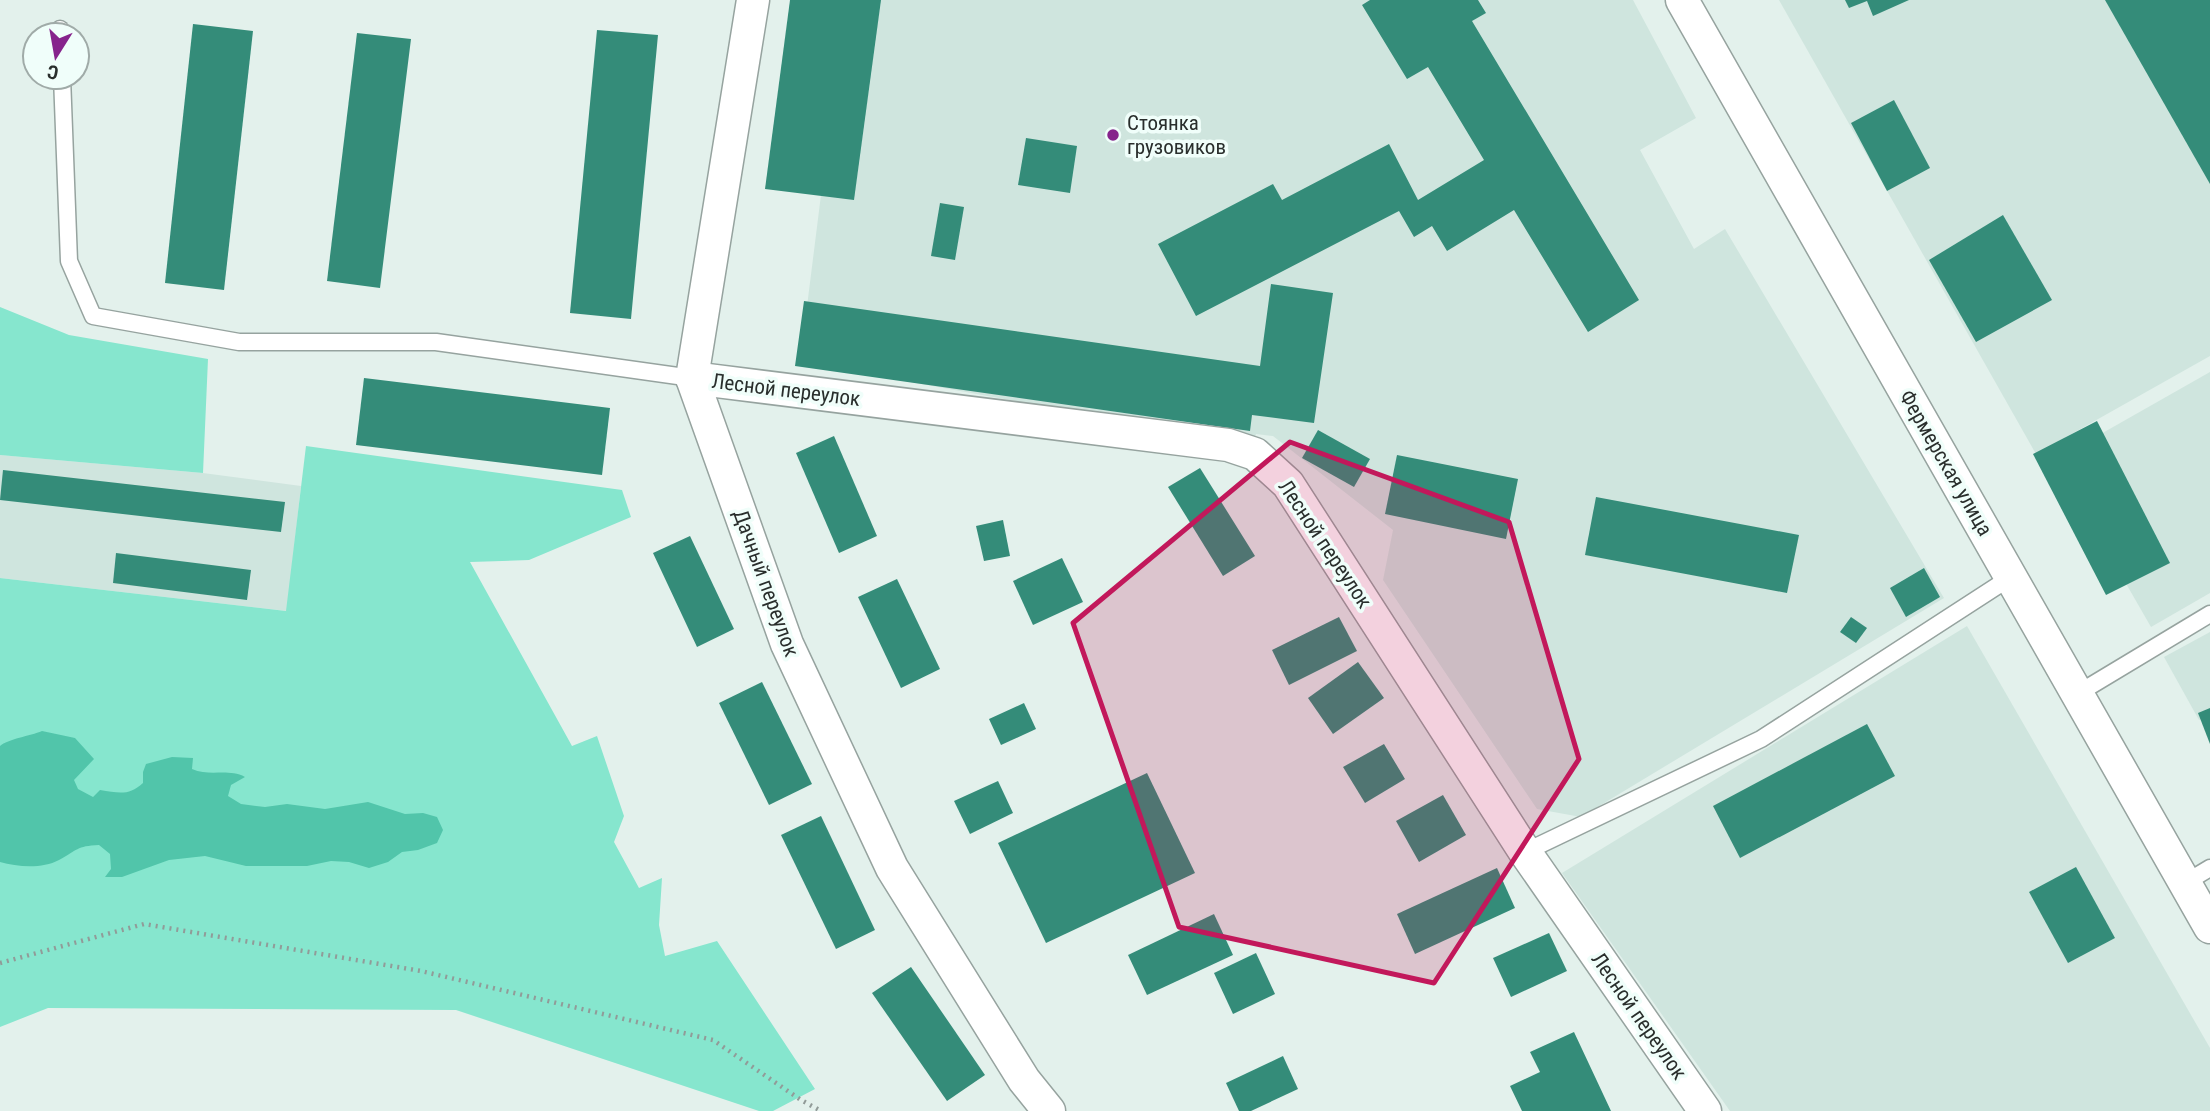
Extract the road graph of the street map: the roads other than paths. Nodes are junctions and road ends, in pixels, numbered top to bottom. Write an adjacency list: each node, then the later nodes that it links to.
1 (753, 0): 4 (street, Дачный переулок)
2 (1682, 0): 5 (street, Фермерская улица)
3 (63, 91): 4 (lane)
4 (692, 378): 8 (street, Лесной переулок); 11 (street, Дачный переулок)
5 (2011, 577): 7 (street, Фермерская улица); 8 (lane)
6 (2210, 614): 7 (lane)
7 (2077, 694): 9 (street, Фермерская улица)
8 (1525, 852): 12 (street, Лесной переулок)
9 (2198, 876): 10 (street, Фермерская улица)
10 (2210, 927)
11 (1049, 1111)
12 (1705, 1111)

